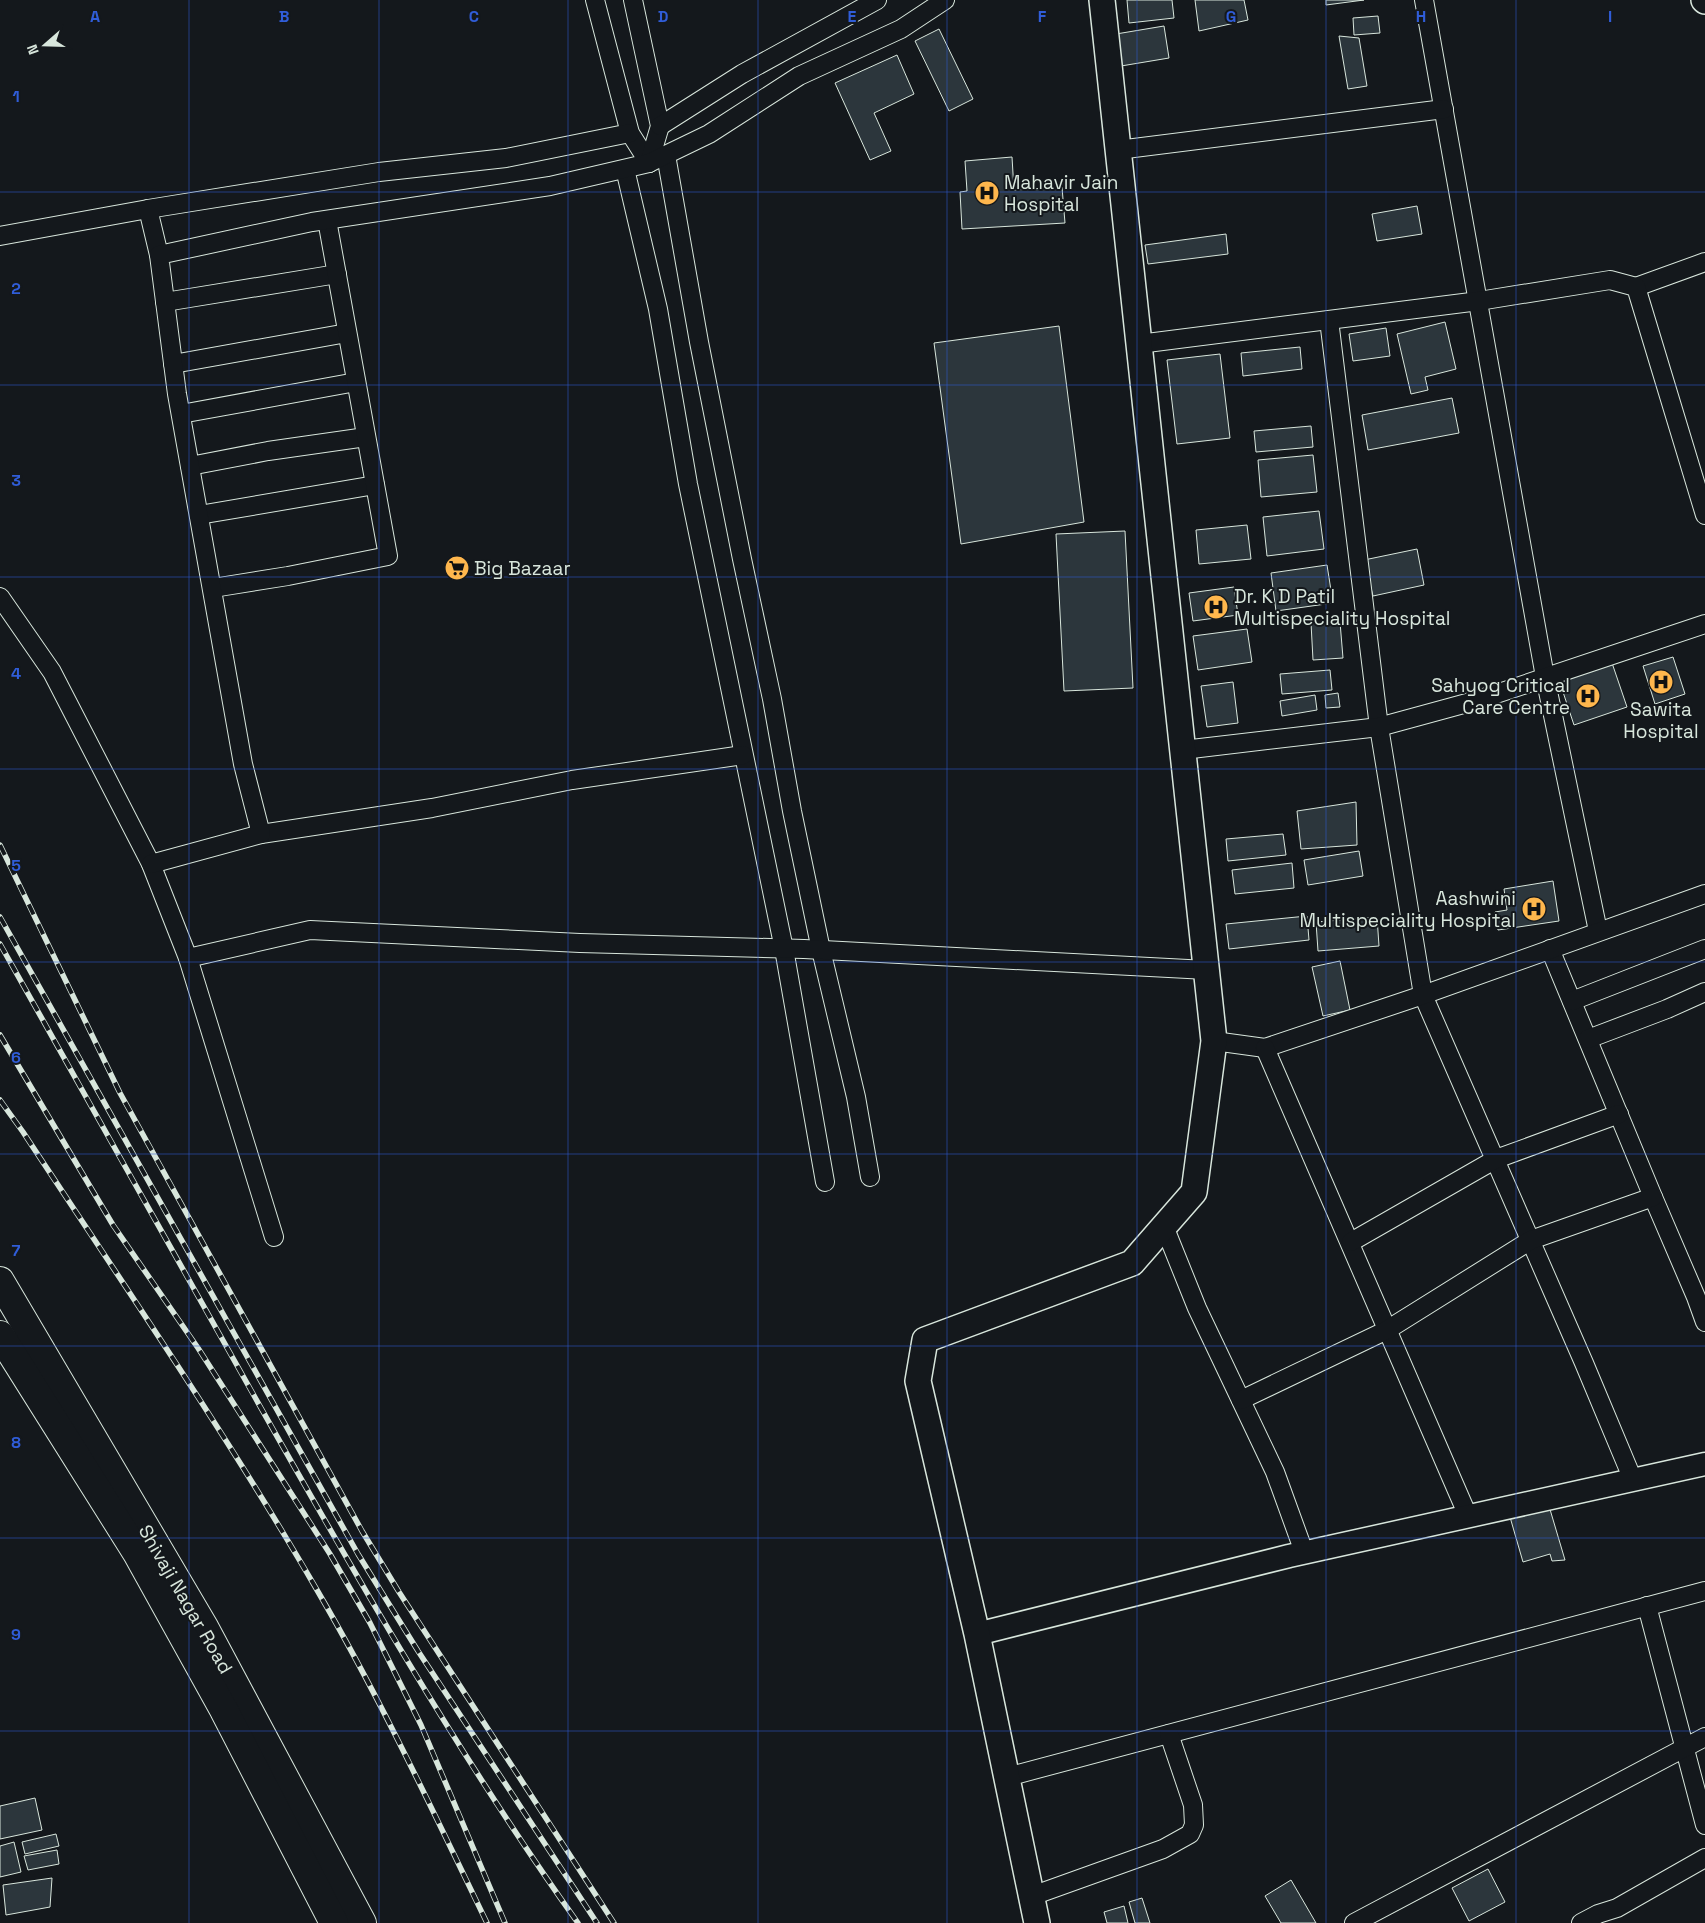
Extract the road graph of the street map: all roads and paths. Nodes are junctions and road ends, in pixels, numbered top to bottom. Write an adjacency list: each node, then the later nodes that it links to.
1 (596, 0): 9 (street)
2 (633, 0): 8 (street)
3 (877, 0): 8 (street)
4 (945, 0): 11 (street)
5 (1102, 0): 10 (main road)
6 (1424, 0): 7 (street)
7 (1444, 109): 10 (street); 21 (street)
8 (660, 126): 12 (street)
9 (630, 133): 12 (street); 14 (street)
10 (1118, 150): 25 (main road)
11 (666, 154): 12 (street); 48 (street)
12 (649, 163): 13 (street)
13 (626, 168): 15 (street); 40 (street)
14 (148, 209): 16 (street); 17 (street)
15 (327, 220): 17 (street); 19 (street)
16 (0, 236)
17 (159, 255): 22 (street)
18 (1705, 262): 20 (street)
19 (337, 274): 22 (street); 24 (street)
20 (1636, 287): 21 (street); 33 (street)
21 (1479, 301): 23 (street); 37 (street)
22 (165, 302): 26 (street)
23 (1329, 320): 25 (street); 38 (street)
24 (347, 333): 26 (street); 27 (street)
25 (1140, 344): 39 (main road)
26 (173, 364): 28 (street)
27 (356, 382): 28 (street); 29 (street)
28 (181, 414): 30 (street)
29 (366, 437): 30 (street); 31 (street)
30 (190, 466): 32 (street)
31 (375, 485): 32 (street); 34 (street)
32 (199, 515): 34 (street)
33 (1705, 515)
34 (213, 588): 41 (street)
35 (0, 597): 42 (street)
36 (1705, 624): 37 (street)
37 (1545, 678): 38 (street); 44 (street)
38 (1379, 727): 39 (street); 52 (street)
39 (1183, 750): 50 (main road)
40 (743, 755): 41 (street); 45 (street)
41 (261, 834): 42 (street)
42 (151, 864): 49 (street)
43 (1705, 894): 44 (street)
44 (1598, 932): 46 (street)
45 (784, 949): 48 (street); 49 (street); 60 (street)
46 (1550, 949): 52 (street); 53 (street)
47 (1705, 949): 53 (street)
48 (821, 950): 50 (street); 59 (street)
49 (188, 958): 63 (street)
50 (1207, 970): 55 (main road)
51 (1705, 992): 54 (street)
52 (1423, 996): 56 (street); 58 (street)
53 (1572, 1001): 54 (street)
54 (1588, 1039): 57 (street)
55 (1214, 1041): 56 (street); 62 (main road)
56 (1265, 1048): 65 (street)
57 (1619, 1114): 58 (street); 61 (street)
58 (1496, 1159): 64 (street); 65 (street)
59 (870, 1177)
60 (825, 1182)
61 (1652, 1197): 64 (street); 67 (street)
62 (1164, 1226): 70 (street); 77 (main road)
63 (274, 1237)
64 (1530, 1240): 68 (street); 72 (street)
65 (1351, 1242): 68 (street)
66 (0, 1281): 86 (main road, Shivaji Nagar Road)
67 (1705, 1322)
68 (1387, 1330): 70 (street); 73 (street)
69 (0, 1335): 85 (main road, Shivaji Nagar Road)
70 (1241, 1400): 74 (street)
71 (1705, 1464): 72 (street)
72 (1633, 1480): 73 (street)
73 (1468, 1516): 74 (street)
74 (1304, 1552): 77 (street)
75 (1705, 1591): 76 (street)
76 (1646, 1606): 78 (street); 80 (street)
77 (977, 1634): 81 (main road)
78 (1169, 1734): 81 (street); 84 (street)
79 (1705, 1737): 80 (street)
80 (1686, 1747): 82 (street); 88 (street)
81 (1006, 1777): 84 (main road)
82 (1705, 1825)
83 (1705, 1858): 89 (street)
84 (1032, 1896): 87 (main road)
85 (334, 1923)
86 (362, 1923)
87 (1037, 1923)
88 (1354, 1923)
89 (1581, 1923)

